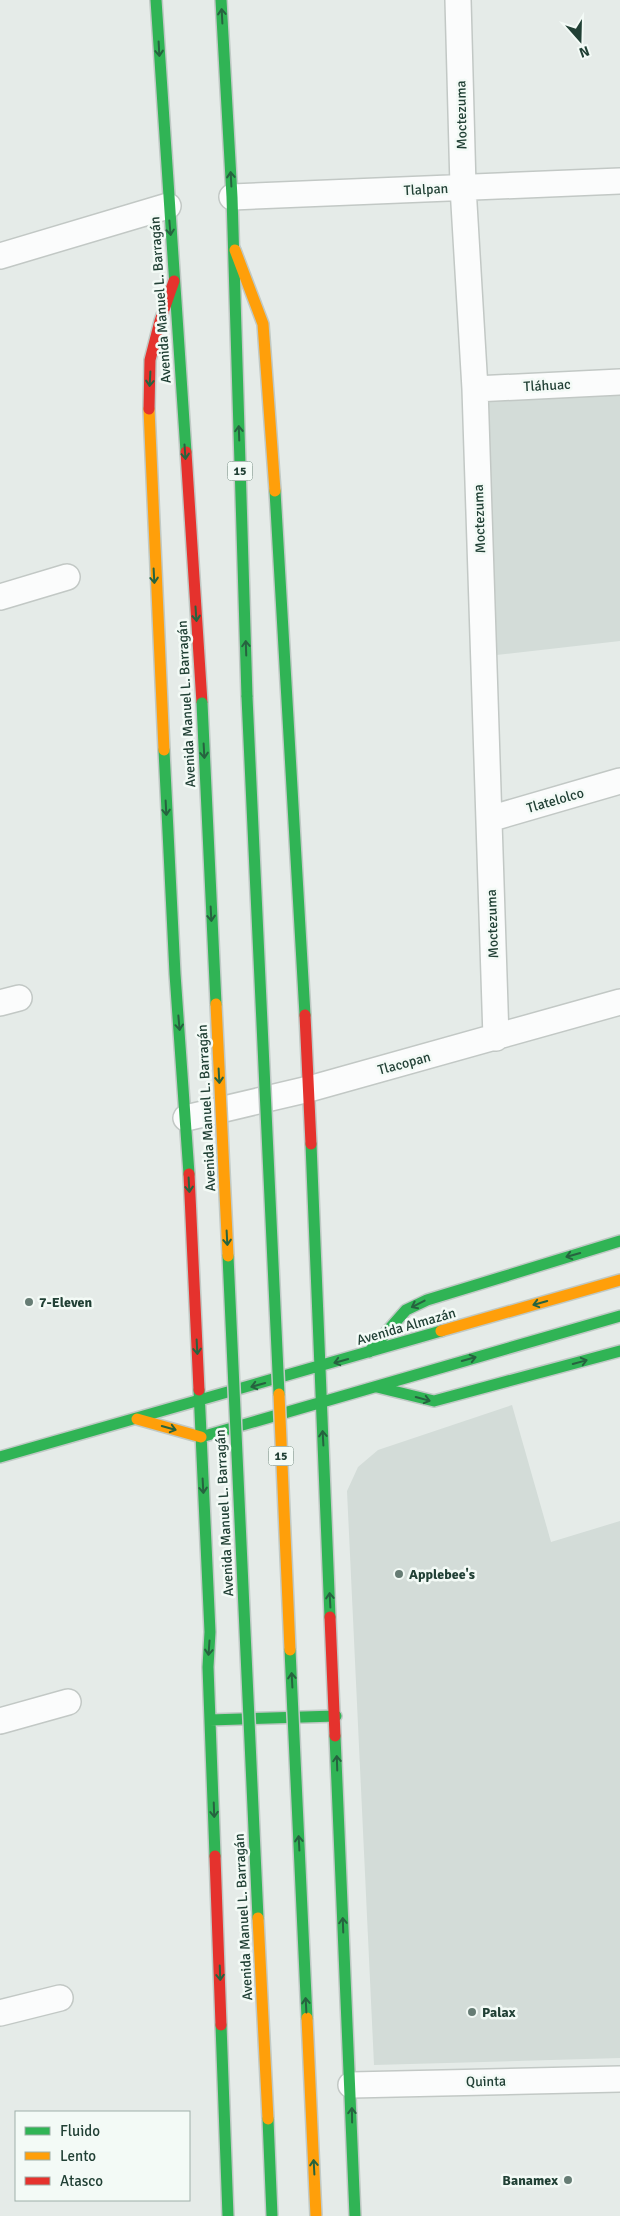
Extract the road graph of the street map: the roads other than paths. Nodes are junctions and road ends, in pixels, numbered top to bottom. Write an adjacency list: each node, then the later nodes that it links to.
1 (156, 0): 7 (main road, Avenida Manuel L. Barragán, one-way to 7)
2 (221, 0): 6 (main road, 15, one-way to 2)
3 (458, 0): 5 (street, Moctezuma)
4 (620, 181): 5 (street, Tlalpan)
5 (463, 187): 6 (street, Tlalpan); 12 (street, Moctezuma)
6 (232, 197): 8 (main road, 15)
7 (168, 206): 9 (street); 10 (main road, Avenida Manuel L. Barragán, one-way to 10)
8 (233, 245): 19 (main road); 43 (main road, 15, one-way to 8, bridge)
9 (0, 256)
10 (174, 281): 20 (main road, one-way to 20); 42 (main road, Avenida Manuel L. Barragán, one-way to 42, bridge)
11 (620, 382): 12 (street, Tláhuac)
12 (475, 389): 16 (street, Moctezuma)
13 (67, 577): 14 (street)
14 (0, 597)
15 (620, 781): 16 (street, Tlatelolco)
16 (489, 819): 18 (street, Moctezuma)
17 (620, 1002): 18 (street, Tlacopan)
18 (496, 1038): 19 (street, Tlacopan)
19 (309, 1089): 20 (street, Tlacopan); 26 (main road)
20 (186, 1118): 28 (main road, one-way to 28)
21 (620, 1241): 25 (main road, one-way to 25)
22 (620, 1280): 25 (main road, Avenida Almazán, one-way to 25)
23 (620, 1316): 27 (main road, one-way to 23)
24 (620, 1351): 27 (main road, one-way to 24)
25 (369, 1352): 26 (main road, Avenida Almazán, one-way to 26)
26 (321, 1366): 28 (main road, Avenida Almazán, one-way to 28); 29 (main road)
27 (376, 1386): 29 (main road)
28 (200, 1402): 30 (main road, Avenida Almazán); 31 (main road)
29 (322, 1402): 31 (main road); 34 (main road, one-way to 29)
30 (138, 1420): 31 (main road, one-way to 31); 32 (main road, Avenida Almazán)
31 (201, 1437): 35 (main road, one-way to 35)
32 (0, 1456)
33 (68, 1702): 36 (street)
34 (336, 1716): 35 (main road); 40 (main road, one-way to 34)
35 (210, 1720): 41 (main road, one-way to 41)
36 (0, 1721)
37 (60, 1998): 38 (street)
38 (0, 2013)
39 (620, 2078): 40 (street, Quinta)
40 (351, 2084): 44 (main road, one-way to 40)
41 (228, 2216)
42 (272, 2216)
43 (316, 2216)
44 (355, 2216)

